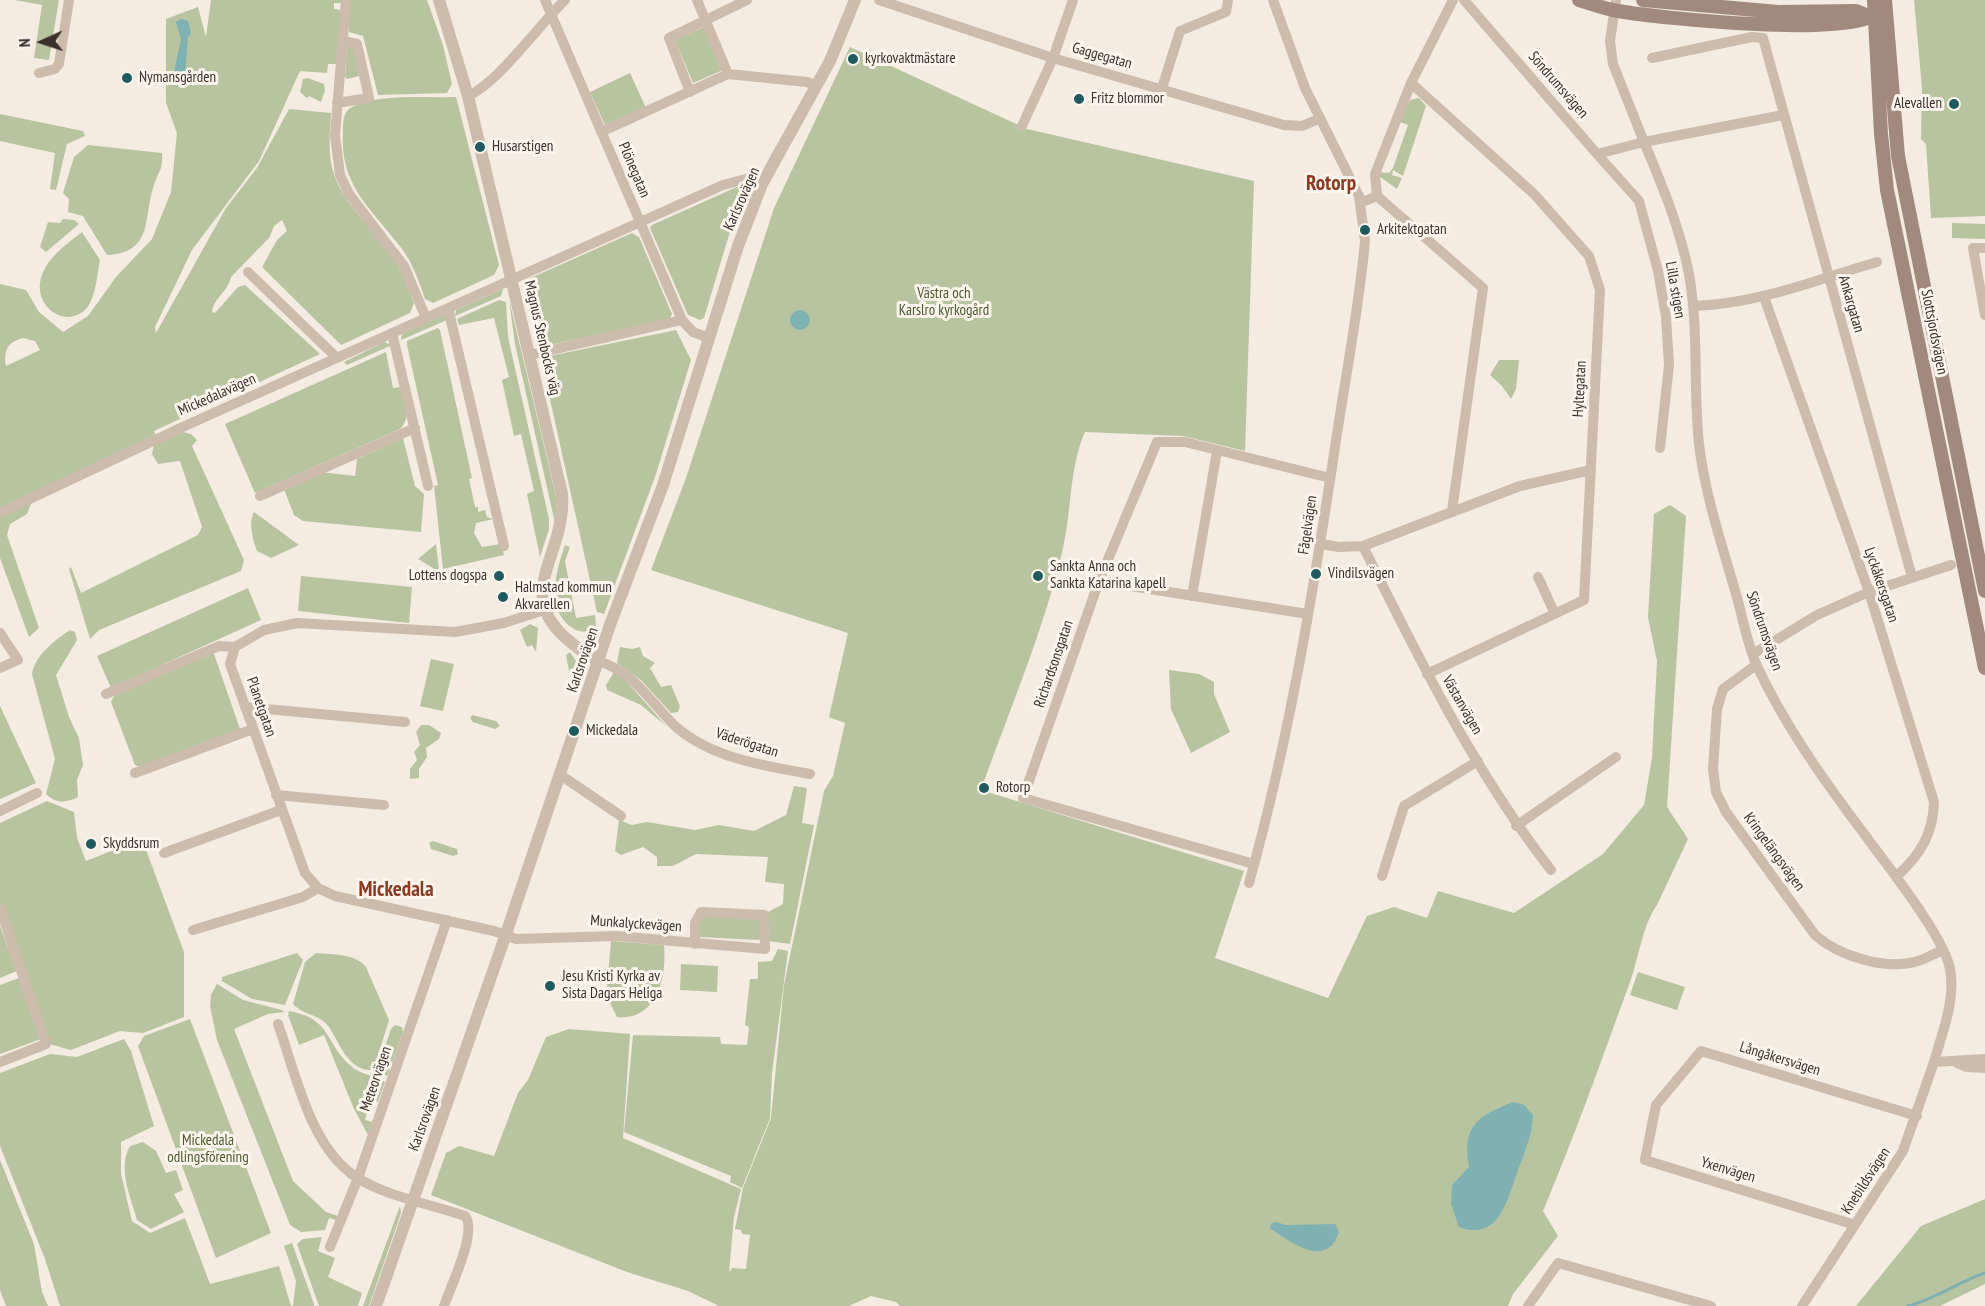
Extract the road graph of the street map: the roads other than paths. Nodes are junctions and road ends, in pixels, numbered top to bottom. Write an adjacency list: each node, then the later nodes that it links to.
1 (69, 0): 30 (street)
2 (346, 0): 25 (street)
3 (439, 0): 36 (street, Magnus Stenbocks väg)
4 (546, 0): 21 (street, Plönegatan)
5 (565, 0): 21 (street)
6 (698, 0): 23 (street)
7 (747, 0): 23 (street)
8 (855, 0): 33 (street, Karlsrovägen)
9 (879, 0): 28 (street, Gaggegatan)
10 (1073, 0): 28 (street)
11 (1228, 0): 34 (street)
12 (1273, 0): 39 (street, Fågelvägen)
13 (1453, 0): 32 (street)
14 (1464, 0): 43 (street, Söndrumsvägen)
15 (1579, 0): 20 (main road)
16 (1643, 0): 24 (main road)
17 (1863, 0): 24 (main road)
18 (1874, 0): 22 (main road, Slottsjordsvägen)
19 (1885, 0): 22 (main road); 26 (main road, Slottsjordsvägen)
20 (1615, 5): 24 (main road); 42 (street, Söndrumsvägen)
21 (551, 14): 36 (street); 41 (street, Plönegatan)
22 (1875, 17): 24 (main road); 26 (main road); 27 (main road, Slottsjordsvägen)
23 (705, 18): 31 (street); 35 (street)
24 (1848, 18): 27 (main road)
25 (343, 41): 37 (street); 37 (street)
26 (1890, 41): 79 (main road, Slottsjordsvägen)
27 (1875, 44): 90 (main road, Slottsjordsvägen)
28 (1053, 58): 34 (street, Gaggegatan); 40 (street)
29 (1652, 58): 38 (street, Ankargatan)
30 (39, 73)
31 (728, 74): 33 (street); 35 (street)
32 (1411, 83): 45 (street); 66 (street, Hyltegatan)
33 (817, 86): 44 (street, Karlsrovägen)
34 (1162, 88): 39 (street, Gaggegatan)
35 (690, 92): 41 (street)
36 (468, 96): 52 (street, Magnus Stenbocks väg)
37 (337, 103): 57 (street)
38 (1783, 115): 42 (street); 51 (street, Ankargatan)
39 (1319, 119): 46 (street, Fågelvägen)
40 (1022, 126)
41 (601, 132): 47 (street, Plönegatan)
42 (1644, 142): 43 (street); 54 (street, Söndrumsvägen)
43 (1597, 154): 64 (street, Lilla stigen)
44 (762, 184): 47 (street, Mickedalavägen); 60 (street, Karlsrovägen)
45 (1377, 196): 46 (street); 70 (street)
46 (1360, 203): 67 (street, Fågelvägen)
47 (640, 222): 52 (street, Mickedalavägen); 58 (street, Plönegatan)
48 (1979, 248): 56 (street)
49 (1877, 262): 51 (street)
50 (248, 272): 62 (street)
51 (1828, 276): 53 (street); 77 (street, Ankargatan)
52 (512, 278): 55 (street, Mickedalavägen); 61 (street, Magnus Stenbocks väg)
53 (1764, 297): 54 (street); 80 (street, Lyckåkersgatan)
54 (1693, 306): 87 (street, Söndrumsvägen)
55 (448, 308): 57 (street, Mickedalavägen); 73 (street)
56 (1985, 315)
57 (426, 318): 59 (street, Mickedalavägen)
58 (682, 320): 60 (street); 61 (street)
59 (392, 333): 62 (street, Mickedalavägen); 63 (street)
60 (710, 338): 88 (street, Karlsrovägen)
61 (530, 355): 82 (street, Magnus Stenbocks väg)
62 (337, 358): 71 (street, Mickedalavägen)
63 (415, 428): 68 (street); 69 (street)
64 (1660, 448)
65 (1217, 451): 67 (street); 78 (street, Richardsonsgatan); 81 (street)
66 (1591, 470): 70 (street); 84 (street, Hyltegatan)
67 (1330, 478): 72 (street, Fågelvägen)
68 (428, 486)
69 (260, 496)
70 (1452, 511): 74 (street)
71 (0, 513)
72 (1322, 544): 74 (street); 83 (street, Fågelvägen)
73 (504, 546)
74 (1363, 546): 91 (street, Västanvägen)
75 (1952, 565): 77 (street, Kringelängsvägen)
76 (1538, 577): 84 (street)
77 (1912, 577): 80 (street, Kringelängsvägen)
78 (1099, 581): 81 (street); 109 (street, Richardsonsgatan)
79 (1985, 591)
80 (1869, 592): 87 (street, Kringelängsvägen); 112 (street, Lyckåkersgatan)
81 (1192, 596): 83 (street)
82 (544, 610): 86 (street); 88 (street)
83 (1308, 614): 109 (street, Fågelvägen)
84 (1555, 614): 91 (street, Hyltegatan)
85 (0, 633): 89 (street)
86 (235, 647): 92 (street); 93 (street, Planetgatan)
87 (1754, 659): 112 (street, Söndrumsvägen); 120 (street, Kringelängsvägen)
88 (598, 661): 99 (street, Karlsrovägen); 100 (street, Väderögatan)
89 (0, 668)
90 (1985, 668)
91 (1427, 674): 97 (street, Västanvägen)
92 (106, 694)
93 (245, 706): 94 (street); 95 (street, Planetgatan)
94 (405, 722)
95 (253, 729): 98 (street); 102 (street, Planetgatan)
96 (1616, 757): 107 (street)
97 (1478, 761): 107 (street, Västanvägen); 111 (street)
98 (135, 773)
99 (560, 774): 106 (street); 118 (street, Karlsrovägen)
100 (810, 774)
101 (37, 793): 105 (street)
102 (276, 795): 103 (street); 104 (street, Planetgatan)
103 (384, 805)
104 (281, 810): 108 (street); 114 (street, Planetgatan)
105 (0, 811)
106 (621, 816)
107 (1516, 826): 110 (street, Västanvägen)
108 (164, 853)
109 (1254, 864): 113 (street, Fågelvägen)
110 (1551, 870)
111 (1382, 876)
112 (1896, 877): 120 (street, Söndrumsvägen)
113 (1249, 883)
114 (318, 888): 116 (street); 117 (street)
115 (0, 908): 123 (street)
116 (447, 920): 118 (street); 129 (street, Meteorvägen)
117 (193, 930)
118 (506, 934): 119 (street, Munkalyckevägen); 130 (street, Karlsrovägen)
119 (695, 944): 119 (street, Munkalyckevägen)
120 (1943, 950): 124 (street, Söndrumsvägen)
121 (278, 1024): 129 (street)
122 (1985, 1059): 125 (street)
123 (0, 1062)
124 (1934, 1062): 125 (street); 128 (street, Knebildsvägen)
125 (1957, 1063): 126 (street)
126 (1985, 1068)
127 (1656, 1105): 128 (street, Långåkersvägen); 131 (street, Yxenvägen)
128 (1917, 1116): 131 (street, Knebildsvägen)
129 (358, 1178): 130 (street); 132 (street, Meteorvägen)
130 (412, 1198): 133 (street, Karlsrovägen); 134 (street)
131 (1856, 1225): 137 (street, Knebildsvägen)
132 (330, 1247)
133 (376, 1306)
134 (444, 1306)
135 (1528, 1306): 136 (street)
136 (1711, 1306)
137 (1802, 1306)

